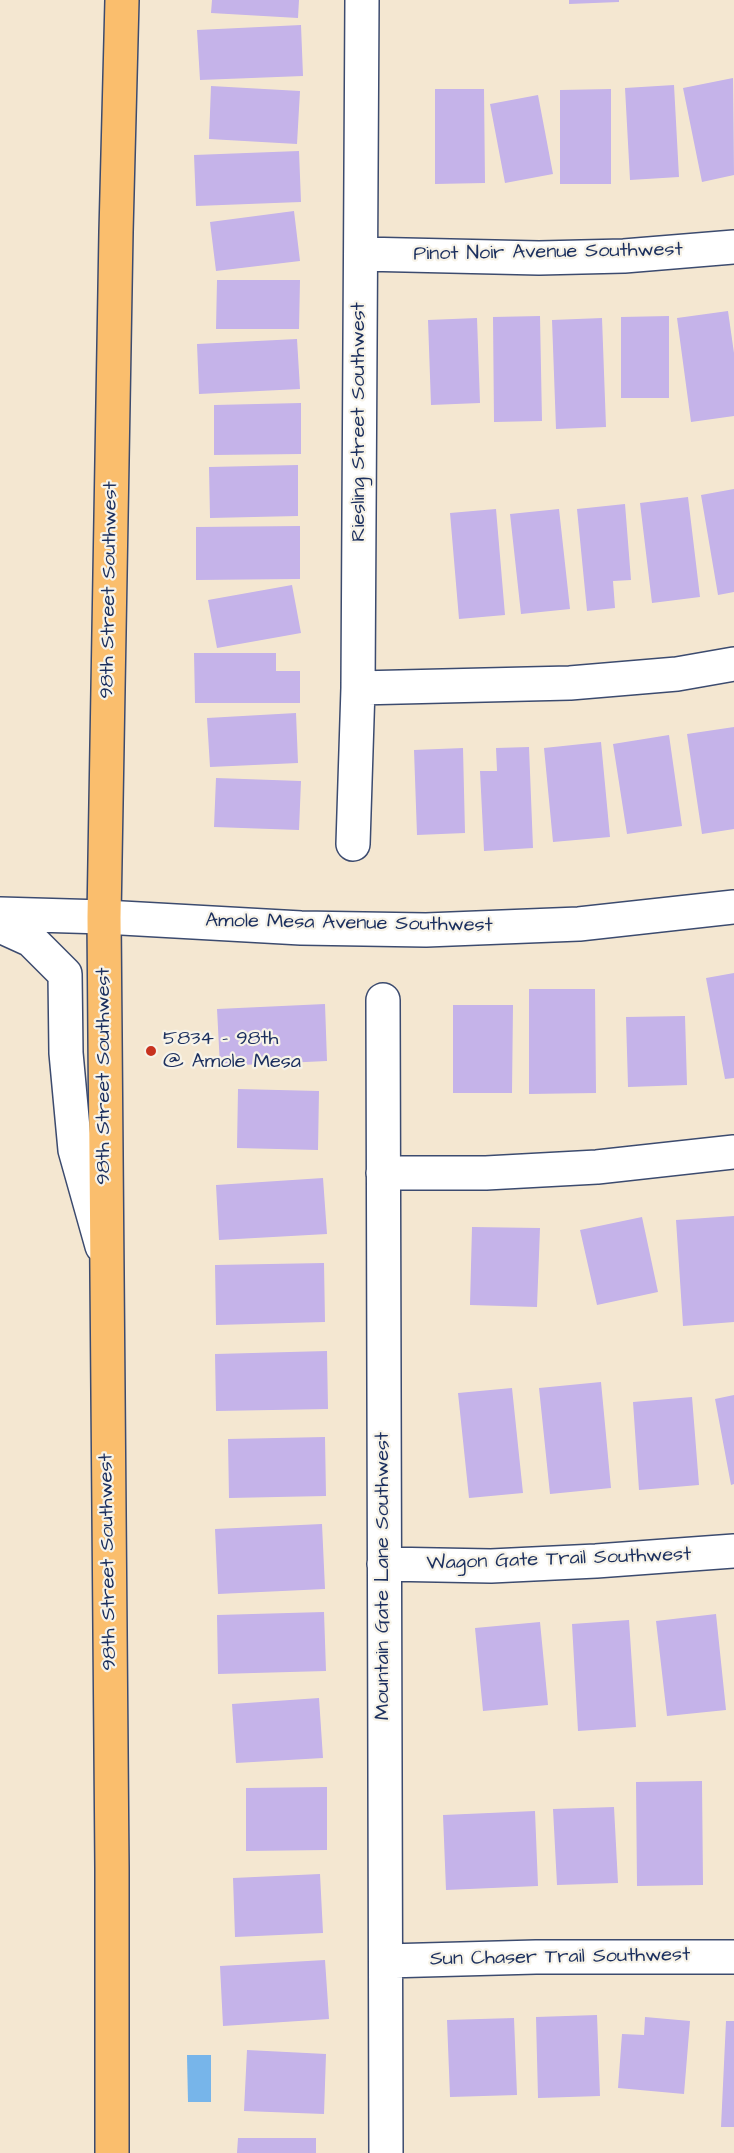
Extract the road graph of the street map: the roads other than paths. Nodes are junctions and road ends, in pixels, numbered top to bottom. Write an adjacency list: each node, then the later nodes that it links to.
1 (122, 0): 10 (main road, 98th Street Southwest)
2 (362, 0): 4 (street, Riesling Street Southwest)
3 (734, 247): 4 (street, Pinot Noir Avenue Southwest)
4 (361, 254): 6 (street, Riesling Street Southwest)
5 (734, 664): 6 (street)
6 (358, 688): 7 (street, Riesling Street Southwest)
7 (353, 844)
8 (734, 907): 10 (street, Amole Mesa Avenue Southwest)
9 (0, 914): 10 (street, Amole Mesa Avenue Southwest)
10 (104, 917): 15 (main road, 98th Street Southwest)
11 (0, 926): 15 (street)
12 (383, 1000): 14 (street, Mountain Gate Lane Southwest)
13 (734, 1152): 14 (street)
14 (383, 1173): 17 (street, Mountain Gate Lane Southwest)
15 (107, 1263): 20 (main road, 98th Street Southwest)
16 (734, 1551): 17 (street, Wagon Gate Trail Southwest)
17 (384, 1564): 19 (street, Mountain Gate Lane Southwest)
18 (734, 1957): 19 (street, Sun Chaser Trail Southwest)
19 (386, 1961): 21 (street, Mountain Gate Lane Southwest)
20 (112, 2153)
21 (386, 2153)

